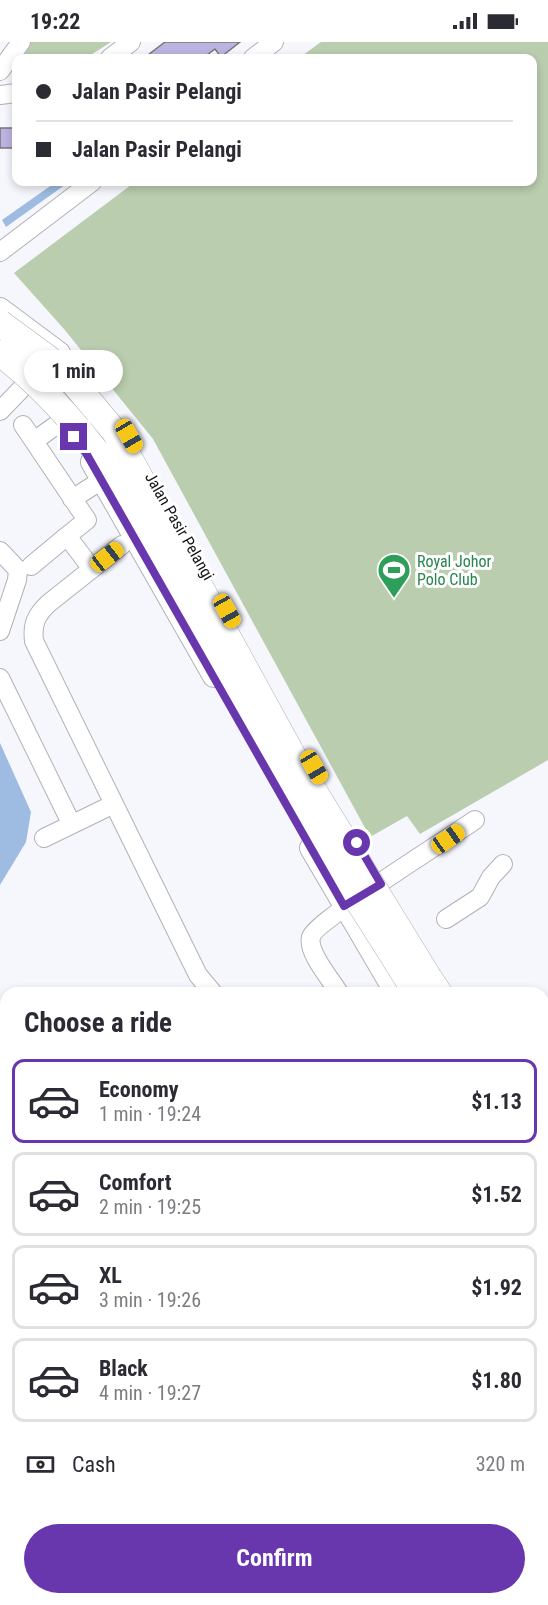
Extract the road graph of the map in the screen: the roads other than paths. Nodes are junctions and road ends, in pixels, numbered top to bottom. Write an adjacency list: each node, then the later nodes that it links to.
1 (131, 42): 4 (street)
2 (274, 42): 5 (street)
3 (12, 54): 6 (street)
4 (115, 54)
5 (258, 54)
6 (0, 71)
7 (87, 186): 8 (street)
8 (0, 252)
9 (2, 313): 31 (main road, Jalan Pasir Pelangi); 38 (highway, bridge)
10 (0, 354): 37 (highway, bridge)
11 (0, 367): 12 (main road)
12 (26, 385): 13 (street); 14 (main road)
13 (3, 401)
14 (62, 421): 16 (street); 17 (main road)
15 (23, 425): 16 (street)
16 (34, 441): 18 (street)
17 (102, 480): 18 (street); 32 (main road)
18 (72, 499): 19 (street)
19 (67, 536): 22 (street); 23 (street)
20 (122, 546): 23 (street)
21 (0, 551): 24 (street)
22 (31, 566)
23 (92, 569): 26 (street)
24 (0, 631)
25 (0, 678): 28 (street)
26 (114, 804): 28 (street); 34 (street)
27 (475, 820): 31 (street)
28 (71, 824): 29 (street)
29 (44, 838)
30 (503, 864): 33 (street)
31 (381, 884): 32 (street); 39 (main road, Jalan Pasir Pelangi)
32 (344, 906): 35 (street); 36 (main road)
33 (446, 919)
34 (208, 987)
35 (335, 987)
36 (392, 987)
37 (412, 987)
38 (435, 987)
39 (445, 987)

